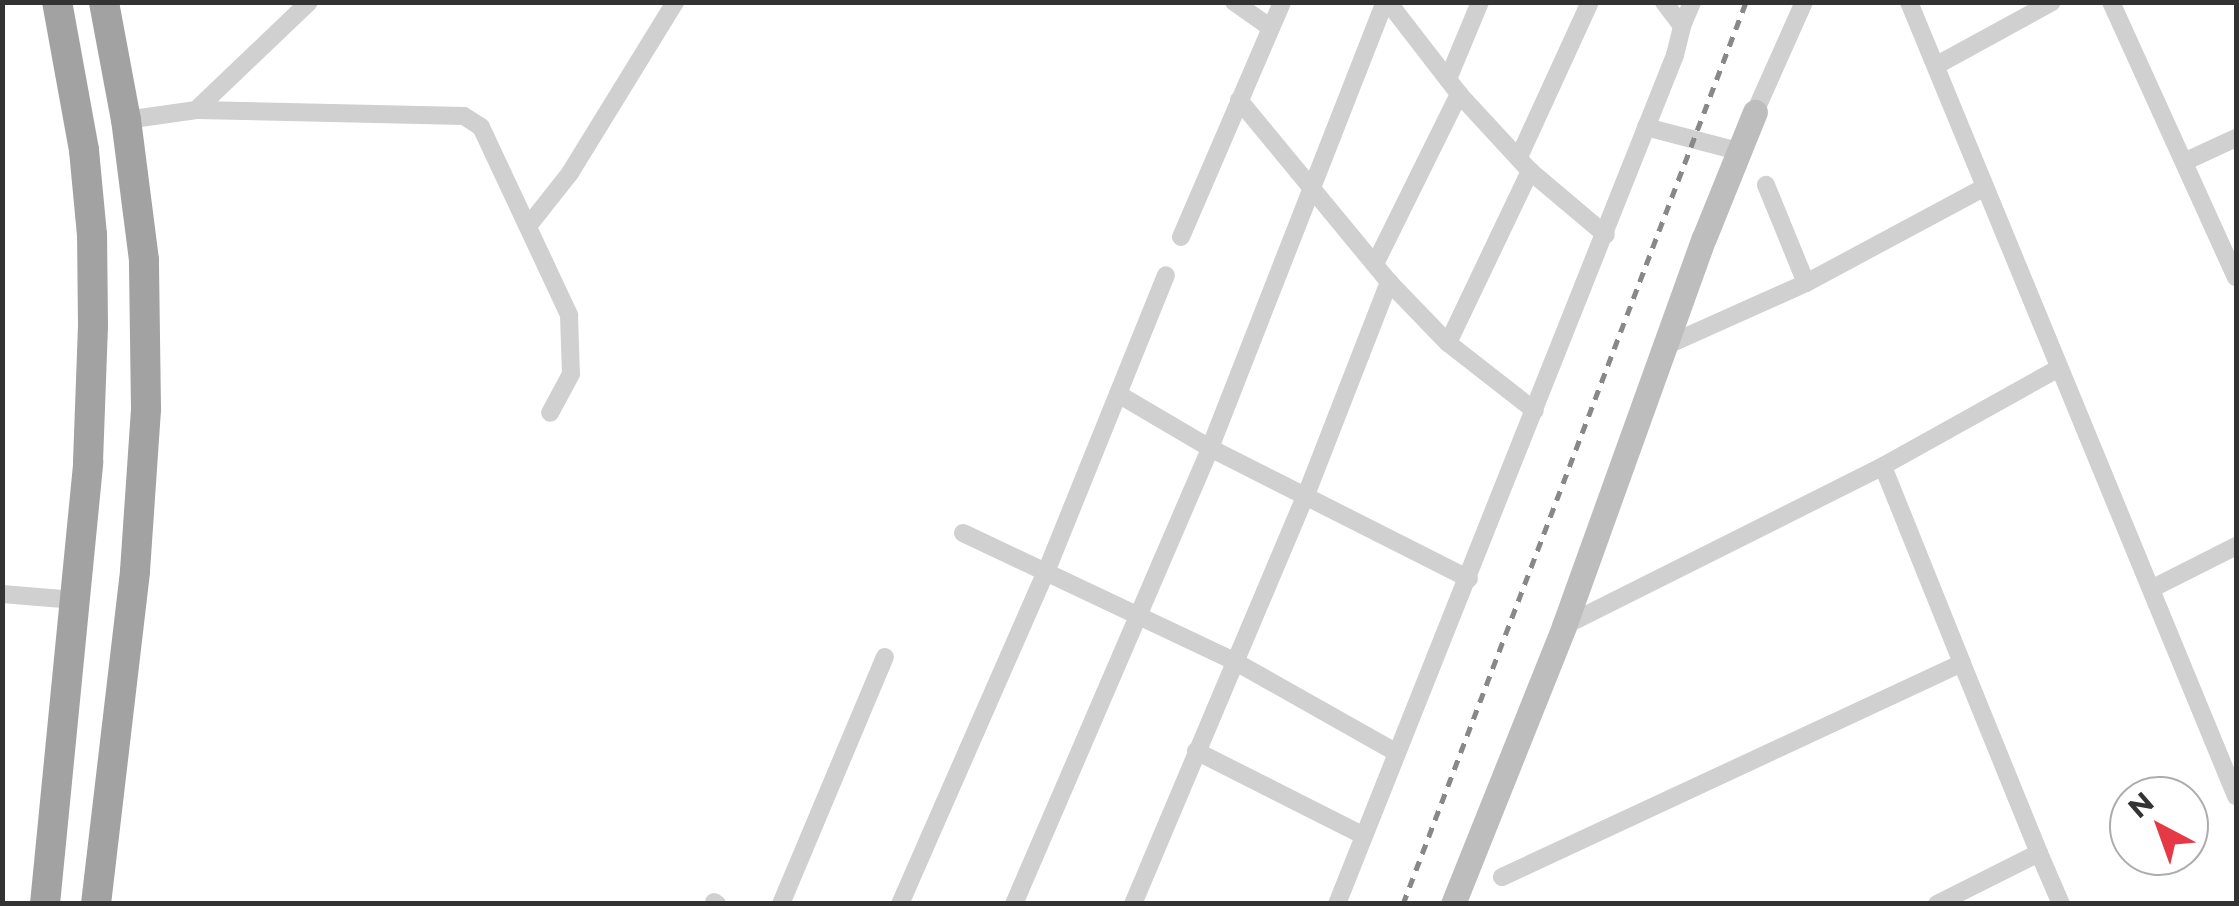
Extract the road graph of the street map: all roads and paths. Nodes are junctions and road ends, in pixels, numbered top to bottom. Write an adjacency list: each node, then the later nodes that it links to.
1 (57, 2): 55 (highway)
2 (104, 2): 23 (highway)
3 (309, 2): 21 (street)
4 (675, 2): 32 (street)
5 (1234, 2): 17 (street)
6 (1282, 2): 17 (street)
7 (1386, 2): 19 (street); 29 (street)
8 (1480, 2): 19 (street)
9 (1590, 2): 28 (street)
10 (1664, 2): 16 (street)
11 (1692, 2): 16 (street)
12 (1804, 2): 22 (street)
13 (1909, 2): 18 (street)
14 (2052, 2): 18 (street)
15 (2111, 2): 27 (street)
16 (1682, 26): 24 (street)
17 (1270, 28): 20 (street)
18 (1936, 65): 31 (street)
19 (1453, 87): 28 (street); 35 (street)
20 (1239, 100): 29 (street); 34 (street)
21 (196, 110): 23 (street); 32 (street)
22 (1755, 112): 26 (main road)
23 (126, 120): 69 (highway)
24 (1646, 127): 26 (street); 33 (street)
25 (2236, 138): 27 (street)
26 (1738, 151): 41 (main road)
27 (2186, 161): 37 (street)
28 (1525, 164): 33 (street); 40 (street)
29 (1312, 184): 35 (street); 46 (street)
30 (1766, 185): 39 (street)
31 (1983, 188): 39 (street); 42 (street)
32 (529, 225): 45 (street)
33 (1606, 236): 44 (street)
34 (1180, 238)
35 (1375, 264): 38 (street)
36 (1166, 275): 43 (street)
37 (2236, 277)
38 (1389, 282): 40 (street); 48 (street)
39 (1806, 283): 41 (street)
40 (1448, 342): 44 (street)
41 (1664, 347): 57 (main road)
42 (2059, 368): 47 (street); 53 (street)
43 (1118, 394): 46 (street); 51 (street)
44 (1535, 411): 52 (street)
45 (550, 412)
46 (1210, 448): 48 (street); 56 (street)
47 (1883, 466): 57 (street); 60 (street)
48 (1306, 495): 52 (street); 59 (street)
49 (964, 533): 51 (street)
50 (2236, 546): 53 (street)
51 (1046, 572): 56 (street); 71 (street)
52 (1469, 579): 62 (street)
53 (2153, 588): 63 (street)
54 (2, 594): 55 (street)
55 (75, 600): 68 (highway)
56 (1140, 614): 59 (street); 72 (street)
57 (1564, 626): 75 (main road)
58 (884, 657): 70 (street)
59 (1234, 660): 61 (street); 62 (street)
60 (1962, 663): 66 (street); 67 (street)
61 (1196, 751): 65 (street); 73 (street)
62 (1397, 752): 65 (street)
63 (2232, 773): 64 (street)
64 (2236, 796)
65 (1364, 836): 74 (street)
66 (2040, 853): 76 (street); 77 (street)
67 (1502, 877)
68 (45, 904)
69 (96, 904)
70 (781, 904)
71 (900, 904)
72 (1014, 904)
73 (1133, 904)
74 (1338, 904)
75 (1452, 904)
76 (1936, 904)
77 (2061, 904)

